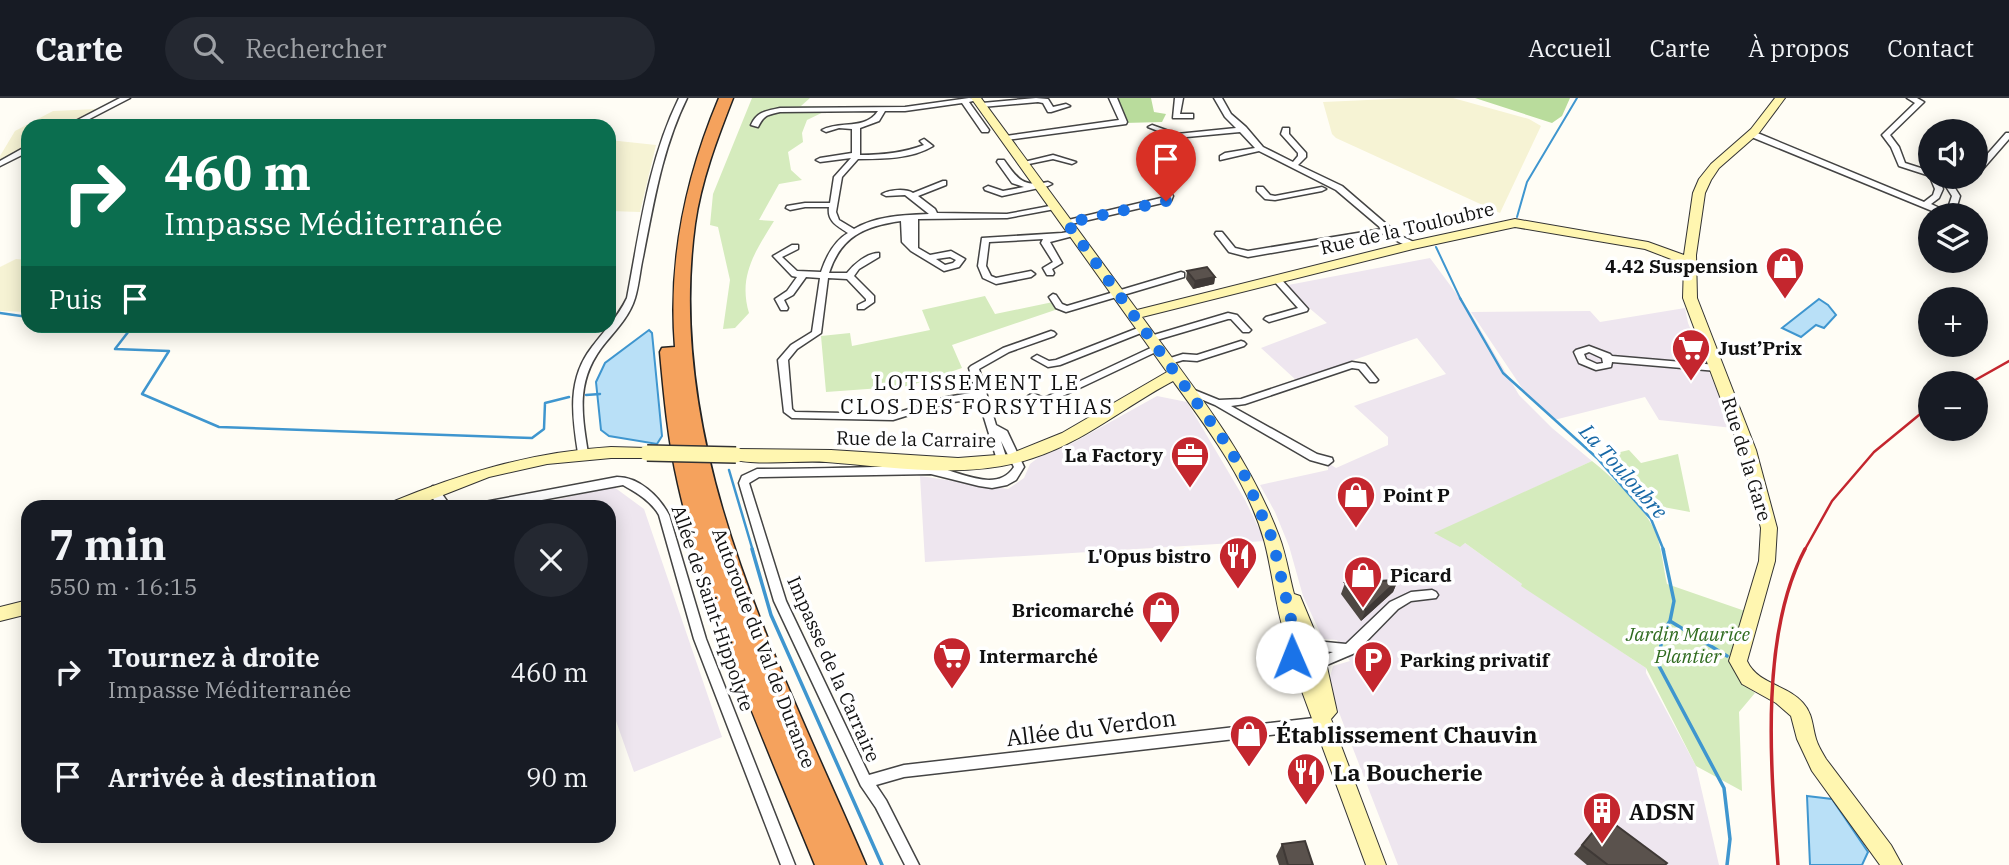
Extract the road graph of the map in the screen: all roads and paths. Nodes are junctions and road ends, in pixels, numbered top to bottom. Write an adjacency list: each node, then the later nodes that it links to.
1 (126, 98): 15 (street)
2 (682, 98): 80 (street)
3 (1113, 98): 25 (street)
4 (1179, 98): 14 (street)
5 (1218, 98): 19 (street)
6 (1780, 98): 23 (main road, Rue de la Gare)
7 (1911, 98): 39 (street)
8 (716, 101): 111 (highway, Autoroute du Val de Durance); 112 (highway, Autoroute du Val de Durance)
9 (975, 101): 10 (street); 12 (street); 21 (street); 25 (main road)
10 (1008, 103): 11 (street); 13 (street)
11 (1066, 106)
12 (883, 109): 16 (street); 17 (street)
13 (1017, 114)
14 (1190, 116)
15 (84, 119)
16 (755, 125)
17 (856, 127): 20 (street); 29 (street)
18 (1152, 127): 19 (street)
19 (1242, 129): 27 (street)
20 (826, 130)
21 (985, 130)
22 (1286, 130): 38 (street)
23 (1752, 134): 48 (street); 64 (main road, Rue de la Gare)
24 (2009, 135): 31 (street)
25 (1006, 138): 36 (main road)
26 (925, 141): 29 (street)
27 (1260, 149): 30 (street); 38 (street)
28 (21, 153): 37 (street)
29 (856, 156): 32 (street); 50 (street)
30 (1223, 158)
31 (1988, 158)
32 (820, 160)
33 (1001, 162): 41 (street)
34 (1072, 162): 36 (street)
35 (1161, 162): 55 (street)
36 (1024, 163): 41 (main road)
37 (0, 164)
38 (1293, 166): 42 (street)
39 (1918, 170)
40 (943, 183): 47 (street)
41 (1040, 186): 43 (street); 51 (main road)
42 (1336, 186): 44 (street); 56 (street)
43 (988, 188)
44 (1260, 189)
45 (1939, 189): 49 (street)
46 (886, 194): 47 (street)
47 (912, 196): 53 (street)
48 (1920, 203)
49 (1928, 203)
50 (832, 205): 52 (street); 57 (street)
51 (1055, 207): 53 (street); 55 (main road)
52 (790, 208)
53 (935, 217): 54 (street)
54 (910, 218): 57 (street); 65 (street)
55 (1070, 228): 59 (street); 74 (main road)
56 (1382, 228): 60 (street); 62 (street)
57 (853, 232): 72 (street)
58 (1219, 234): 62 (street)
59 (1059, 235): 67 (street); 68 (street)
60 (1404, 243): 64 (main road, Rue de la Touloubre); 73 (main road, Rue de la Touloubre)
61 (795, 247): 69 (street)
62 (1241, 254): 66 (street)
63 (876, 255): 71 (street)
64 (1690, 256): 89 (main road, Rue de la Gare)
65 (930, 258)
66 (1233, 261)
67 (1050, 273)
68 (1031, 274)
69 (803, 275): 72 (street); 77 (street)
70 (1181, 275): 74 (street)
71 (849, 276): 72 (street); 76 (street)
72 (825, 277): 93 (street)
73 (1277, 280): 78 (main road, Rue de la Touloubre); 79 (street)
74 (1118, 294): 75 (street); 78 (main road)
75 (1053, 298)
76 (861, 306)
77 (784, 308)
78 (1133, 315): 84 (main road)
79 (1269, 320)
80 (616, 324)
81 (1245, 330): 84 (street)
82 (608, 333): 96 (street)
83 (1051, 334): 93 (street)
84 (1150, 338): 86 (street); 88 (main road); 94 (street)
85 (1241, 344): 88 (street)
86 (1037, 358)
87 (1609, 359): 89 (street)
88 (1171, 368): 91 (main road); 92 (main road, Rue de la Carraire)
89 (1717, 368): 116 (main road, Rue de la Gare)
90 (1373, 380): 95 (street)
91 (1186, 390): 92 (main road, Rue de la Carraire); 95 (street); 107 (main road)
92 (1141, 393): 98 (main road, Rue de la Carraire)
93 (982, 394): 98 (street)
94 (1033, 396)
95 (1218, 403): 99 (street)
96 (583, 453): 97 (main road, bridge); 100 (main road)
97 (822, 456): 98 (main road, Rue de la Carraire); 98 (main road, Rue de la Carraire)
98 (1007, 456): 109 (street, Impasse de la Carraire)
99 (1328, 461)
100 (433, 490): 101 (main road); 102 (street)
101 (411, 500)
102 (439, 500)
103 (516, 500): 110 (street, Allée de Saint-Hippolyte)
104 (1432, 596): 107 (street)
105 (21, 609): 106 (main road)
106 (0, 614)
107 (1311, 655): 108 (main road); 115 (main road)
108 (1323, 723): 109 (street, Allée du Verdon); 114 (main road)
109 (866, 782): 113 (street, Impasse de la Carraire)
110 (788, 865)
111 (830, 865)
112 (852, 865)
113 (912, 865)
114 (1376, 865)
115 (1385, 865)
116 (1892, 865)

